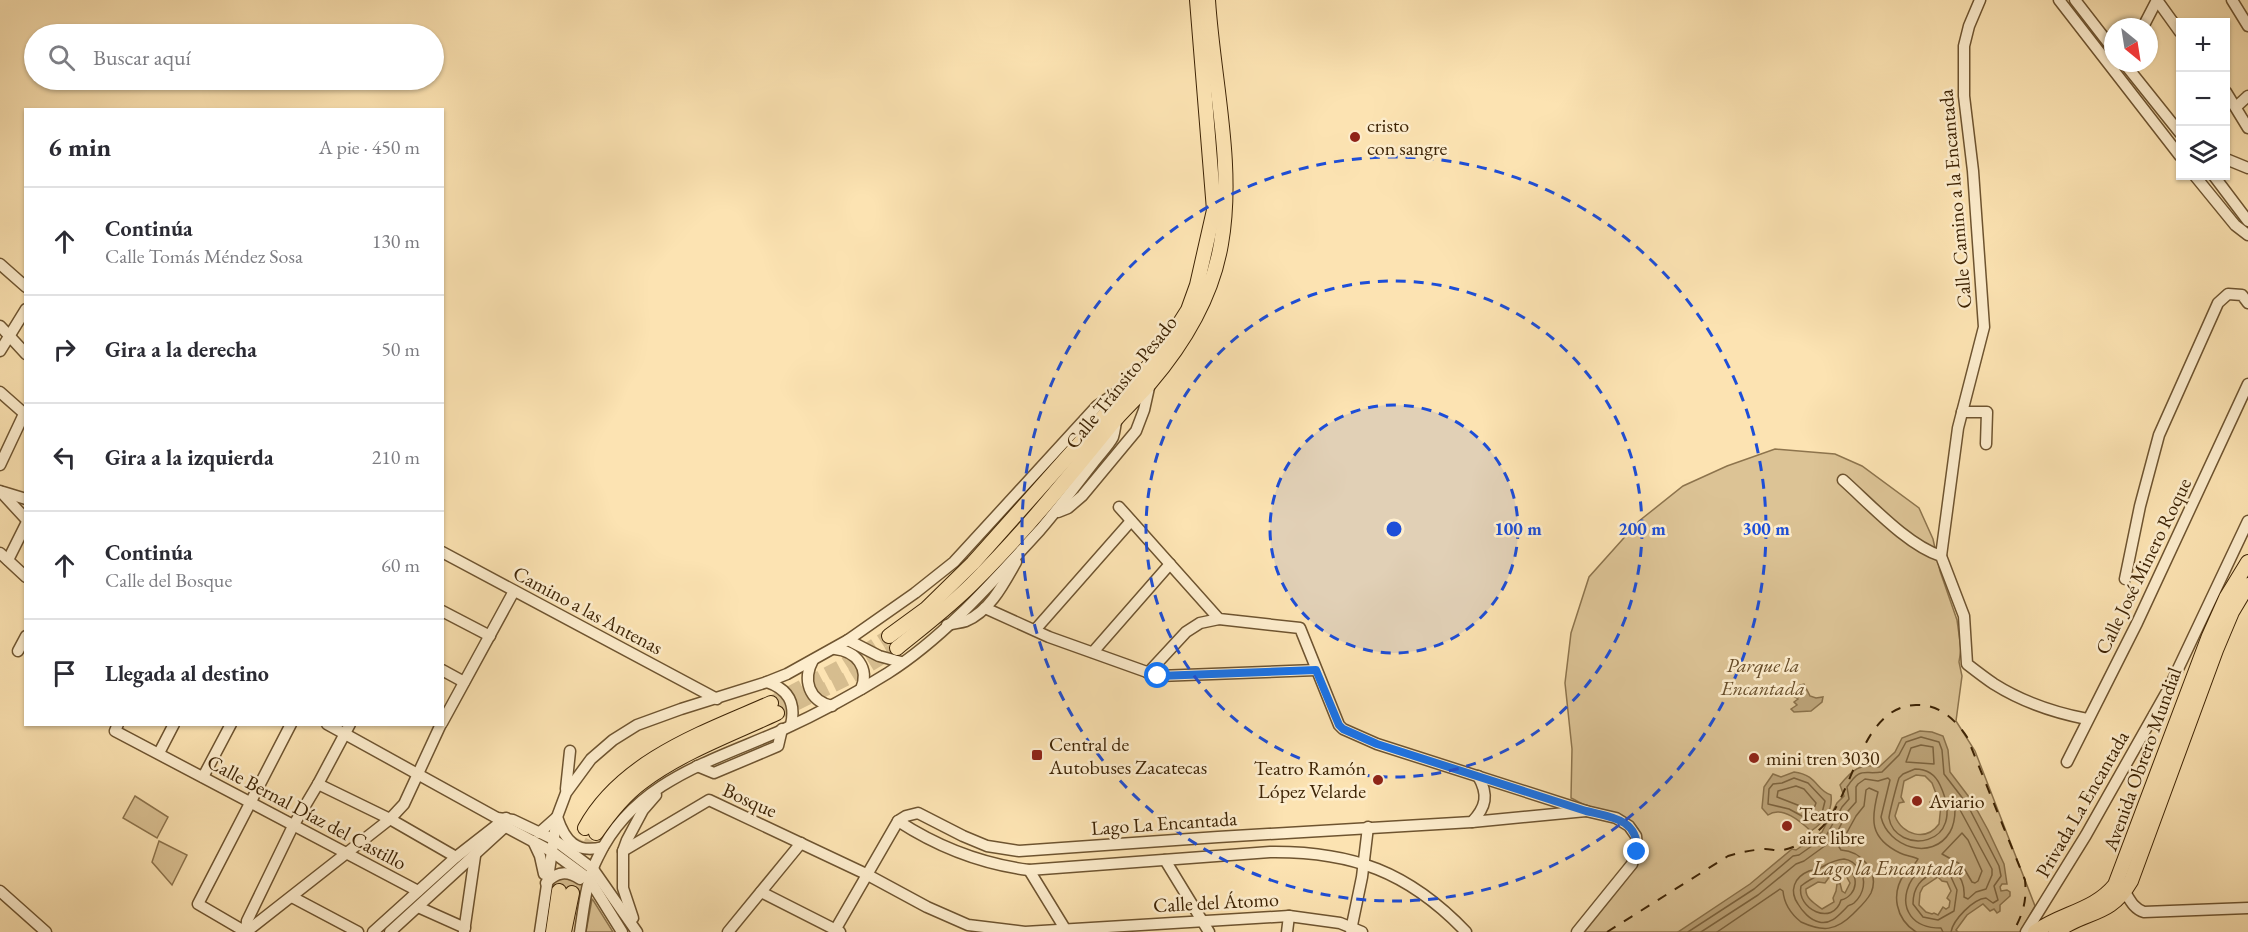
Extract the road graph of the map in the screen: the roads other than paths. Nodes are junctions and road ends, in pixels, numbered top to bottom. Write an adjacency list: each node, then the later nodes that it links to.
1 (1197, 0): 35 (main road, Calle Tránsito Pesado)
2 (1208, 0): 36 (main road, Calle Tránsito Pesado)
3 (1980, 0): 39 (street, Calle Camino a la Encantada)
4 (2059, 0): 9 (street)
5 (2157, 0): 8 (street); 10 (street)
6 (2232, 0): 11 (street)
7 (2081, 3): 9 (street); 12 (street)
8 (2148, 18)
9 (2075, 21): 13 (street)
10 (2176, 25)
11 (2248, 26)
12 (2104, 36)
13 (2104, 50)
14 (2124, 72): 20 (street)
15 (2125, 72): 19 (street)
16 (2248, 96): 17 (street)
17 (2230, 99): 18 (street)
18 (2247, 125)
19 (2176, 128)
20 (2176, 144)
21 (2230, 161): 22 (street)
22 (2248, 168)
23 (2202, 180): 26 (street)
24 (2217, 180): 25 (street)
25 (2248, 221)
26 (2248, 236)
27 (0, 264): 28 (street)
28 (24, 285)
29 (2248, 303): 61 (street)
30 (24, 312): 32 (street)
31 (0, 326): 32 (street)
32 (9, 334): 33 (street); 34 (street)
33 (0, 351)
34 (24, 352)
35 (1135, 380): 42 (main road, Calle Tránsito Pesado); 71 (street)
36 (1150, 383): 42 (main road, Calle Tránsito Pesado); 49 (street)
37 (2248, 384): 87 (street, Calle José Minero Roque)
38 (0, 392): 40 (street)
39 (1962, 412): 43 (street); 57 (street, Calle Camino a la Encantada)
40 (24, 413)
41 (24, 416): 44 (street)
42 (1117, 418): 49 (street)
43 (1986, 444)
44 (0, 465)
45 (1843, 480): 57 (street)
46 (0, 491): 47 (street); 50 (street)
47 (24, 498)
48 (1119, 507): 51 (street)
49 (1055, 513): 54 (street)
50 (24, 517)
51 (1131, 521): 59 (street); 68 (street)
52 (2248, 521): 139 (street, Privada La Encantada)
53 (24, 527): 56 (street)
54 (1025, 546): 64 (street); 67 (street)
55 (444, 553): 63 (street, Camino a las Antenas)
56 (4, 556): 60 (street)
57 (1941, 556): 87 (street)
58 (2248, 562): 142 (main road, Avenida Obrero Mundial)
59 (1170, 564): 66 (street); 74 (street)
60 (24, 575)
61 (2125, 579)
62 (2248, 585): 133 (main road, Avenida Obrero Mundial)
63 (514, 591): 69 (street); 83 (street, Camino a las Antenas)
64 (985, 608): 67 (street); 68 (street)
65 (444, 612): 69 (street)
66 (1219, 619): 77 (street); 79 (street)
67 (947, 625): 76 (street)
68 (1035, 630): 74 (street)
69 (489, 636): 80 (street)
70 (24, 640): 73 (street)
71 (848, 640): 72 (street); 76 (street)
72 (835, 649): 75 (street); 82 (street)
73 (18, 651)
74 (1093, 652): 79 (street)
75 (813, 660): 81 (street); 84 (street)
76 (902, 662): 82 (street)
77 (1316, 670): 79 (street); 99 (street)
78 (444, 671): 80 (street)
79 (1148, 673)
80 (464, 682): 86 (street)
81 (767, 682): 83 (street); 92 (street)
82 (861, 689): 84 (street)
83 (717, 699): 103 (street)
84 (832, 706): 92 (street)
85 (774, 708): 113 (main road)
86 (444, 718)
87 (2087, 719): 97 (street, Calle José Minero Roque)
88 (173, 726): 96 (street)
89 (230, 726): 100 (street)
90 (290, 726): 104 (street)
91 (440, 726): 98 (street)
92 (787, 727): 101 (street)
93 (117, 728): 96 (street, Calle Bernal Díaz del Castillo)
94 (347, 729): 98 (street); 102 (street)
95 (570, 751): 103 (street)
96 (159, 753): 100 (street, Calle Bernal Díaz del Castillo)
97 (2067, 762)
98 (418, 775): 107 (street); 108 (street)
99 (1478, 776): 105 (street); 110 (street)
100 (203, 777): 104 (street, Calle Bernal Díaz del Castillo)
101 (669, 781): 118 (street); 120 (street)
102 (318, 784): 107 (street); 111 (street)
103 (566, 793): 106 (street)
104 (251, 802): 111 (street, Calle Bernal Díaz del Castillo); 148 (street)
105 (1586, 811): 110 (street, Lago La Encantada); 163 (street)
106 (557, 817): 114 (street); 115 (street); 118 (street)
107 (390, 819): 121 (street); 123 (street)
108 (504, 821): 114 (street); 122 (street); 123 (street)
109 (898, 821): 116 (street, Lago La Encantada); 127 (street); 129 (street)
110 (1472, 822): 112 (street, Lago La Encantada)
111 (293, 826): 121 (street, Calle Bernal Díaz del Castillo); 148 (street)
112 (1368, 827): 116 (street, Lago La Encantada); 126 (street)
113 (590, 830)
114 (536, 837): 115 (street); 119 (street); 130 (street)
115 (553, 839): 119 (street); 128 (street)
116 (1192, 839): 124 (street)
117 (801, 843): 120 (street, Bosque); 129 (street, Bosque); 135 (street)
118 (603, 846): 128 (street)
119 (551, 851): 128 (street); 130 (street)
120 (623, 851): 157 (street)
121 (348, 854): 132 (street, Calle Bernal Díaz del Castillo); 136 (street)
122 (475, 856): 137 (street); 144 (street)
123 (456, 857): 132 (street)
124 (1193, 857): 125 (street); 126 (street)
125 (1165, 860): 127 (street); 141 (street)
126 (1364, 864): 143 (street); 162 (street)
127 (1029, 870): 146 (street)
128 (591, 874): 134 (street); 156 (street); 157 (street)
129 (866, 874): 145 (street); 146 (street, Calle del Átomo)
130 (546, 883): 134 (street); 152 (street)
131 (0, 891): 147 (street)
132 (418, 891): 150 (street)
133 (2125, 891): 138 (street); 142 (main road, Avenida Obrero Mundial)
134 (586, 892): 155 (street)
135 (761, 892): 145 (street); 158 (street)
136 (292, 897): 148 (street); 149 (street)
137 (418, 907): 144 (street); 151 (street)
138 (2248, 908)
139 (2042, 910): 142 (street); 164 (street, Privada La Encantada)
140 (1289, 916): 141 (street, Calle del Átomo); 143 (street, Calle del Átomo); 160 (street)
141 (1202, 921): 146 (street, Calle del Átomo); 159 (street)
142 (2053, 927): 165 (main road, Avenida Obrero Mundial)
143 (1351, 929): 161 (street, Calle del Átomo)
144 (464, 930)
145 (836, 931)
146 (1066, 931)
147 (46, 932)
148 (246, 932)
149 (358, 932)
150 (373, 932)
151 (390, 932)
152 (540, 932)
153 (553, 932): 154 (main road)
154 (564, 932)
155 (580, 932)
156 (622, 932)
157 (638, 932)
158 (728, 932)
159 (1209, 932)
160 (1287, 932)
161 (1362, 932)
162 (1466, 932)
163 (1578, 932)
164 (2026, 932)
165 (2035, 932)

